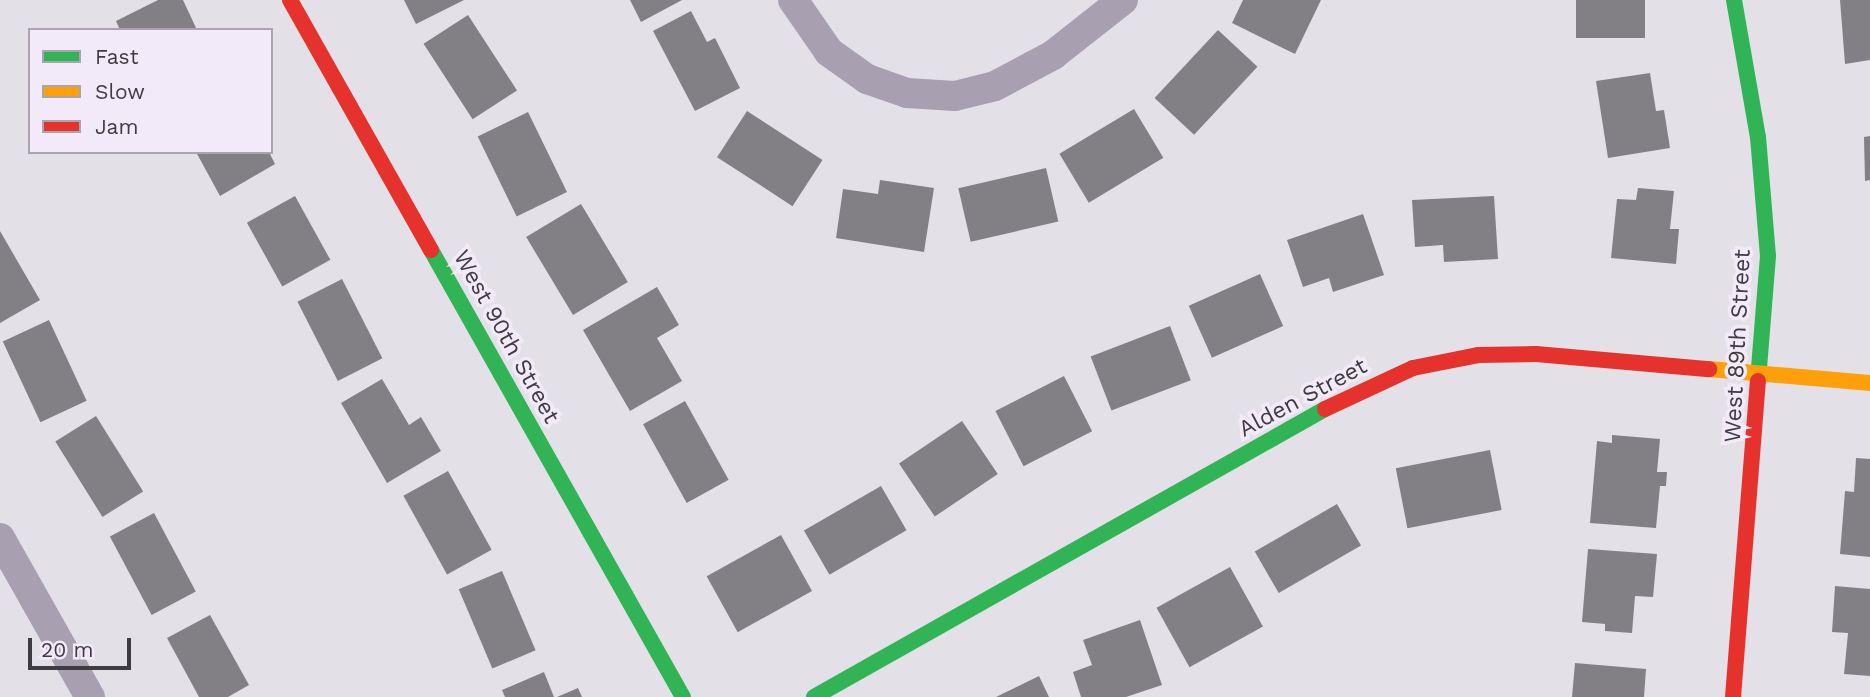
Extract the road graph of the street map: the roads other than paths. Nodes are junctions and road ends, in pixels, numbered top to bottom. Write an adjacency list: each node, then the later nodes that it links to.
1 (290, 0): 9 (street, West 90th Street)
2 (793, 0): 3 (street)
3 (1123, 0)
4 (1734, 0): 5 (street, West 89th Street)
5 (1761, 373): 6 (street, Alden Street); 10 (street, Alden Street); 11 (street, West 89th Street)
6 (1870, 383)
7 (0, 538): 8 (street)
8 (90, 697)
9 (683, 697)
10 (814, 697)
11 (1733, 697)

